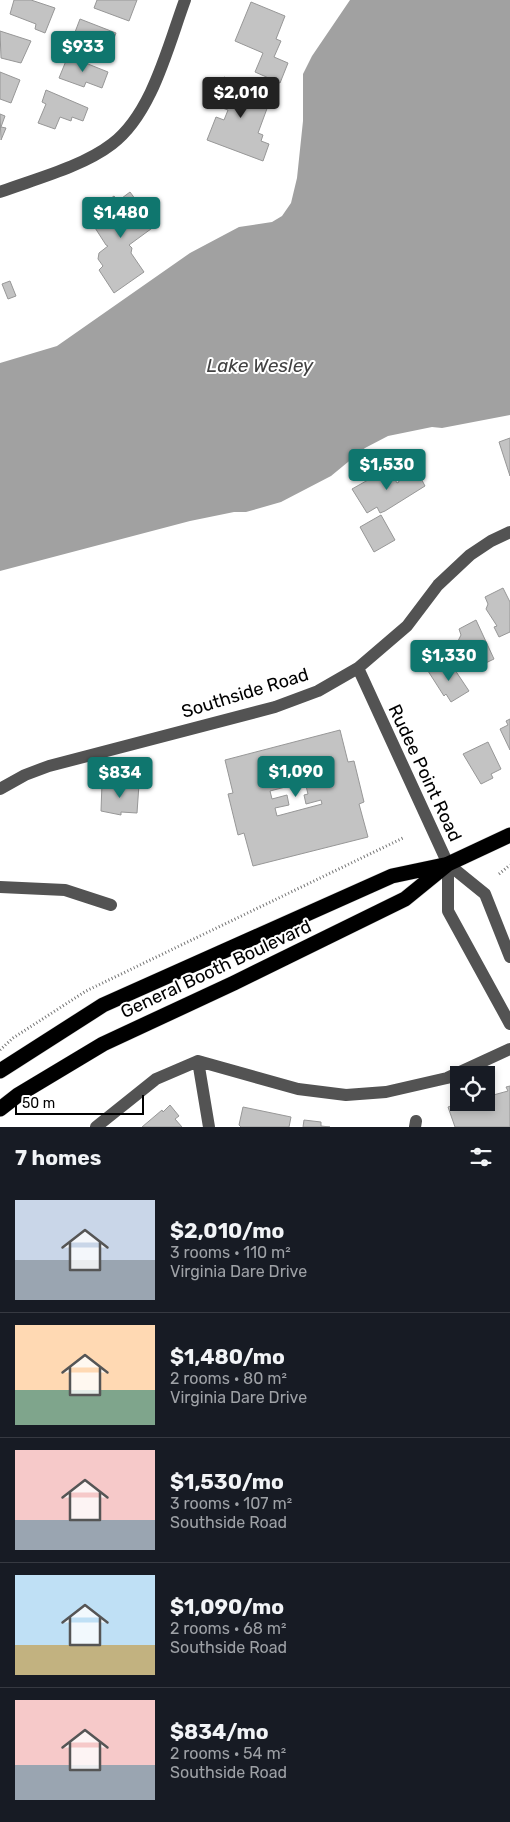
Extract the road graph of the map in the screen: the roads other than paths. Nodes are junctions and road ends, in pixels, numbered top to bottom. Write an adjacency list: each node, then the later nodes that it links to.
1 (185, 0): 2 (street)
2 (0, 192)
3 (510, 532): 4 (street, Southside Road)
4 (358, 668): 5 (street, Southside Road); 7 (street, Rudee Point Road)
5 (0, 789)
6 (510, 834): 7 (highway, General Booth Boulevard)
7 (448, 864): 10 (street); 11 (street); 14 (highway, General Booth Boulevard); 15 (highway, General Booth Boulevard)
8 (0, 887): 9 (street)
9 (111, 905)
10 (510, 957)
11 (510, 1024)
12 (510, 1049): 13 (street)
13 (198, 1061): 16 (street); 17 (street)
14 (0, 1071)
15 (0, 1109)
16 (96, 1127)
17 (209, 1127)

